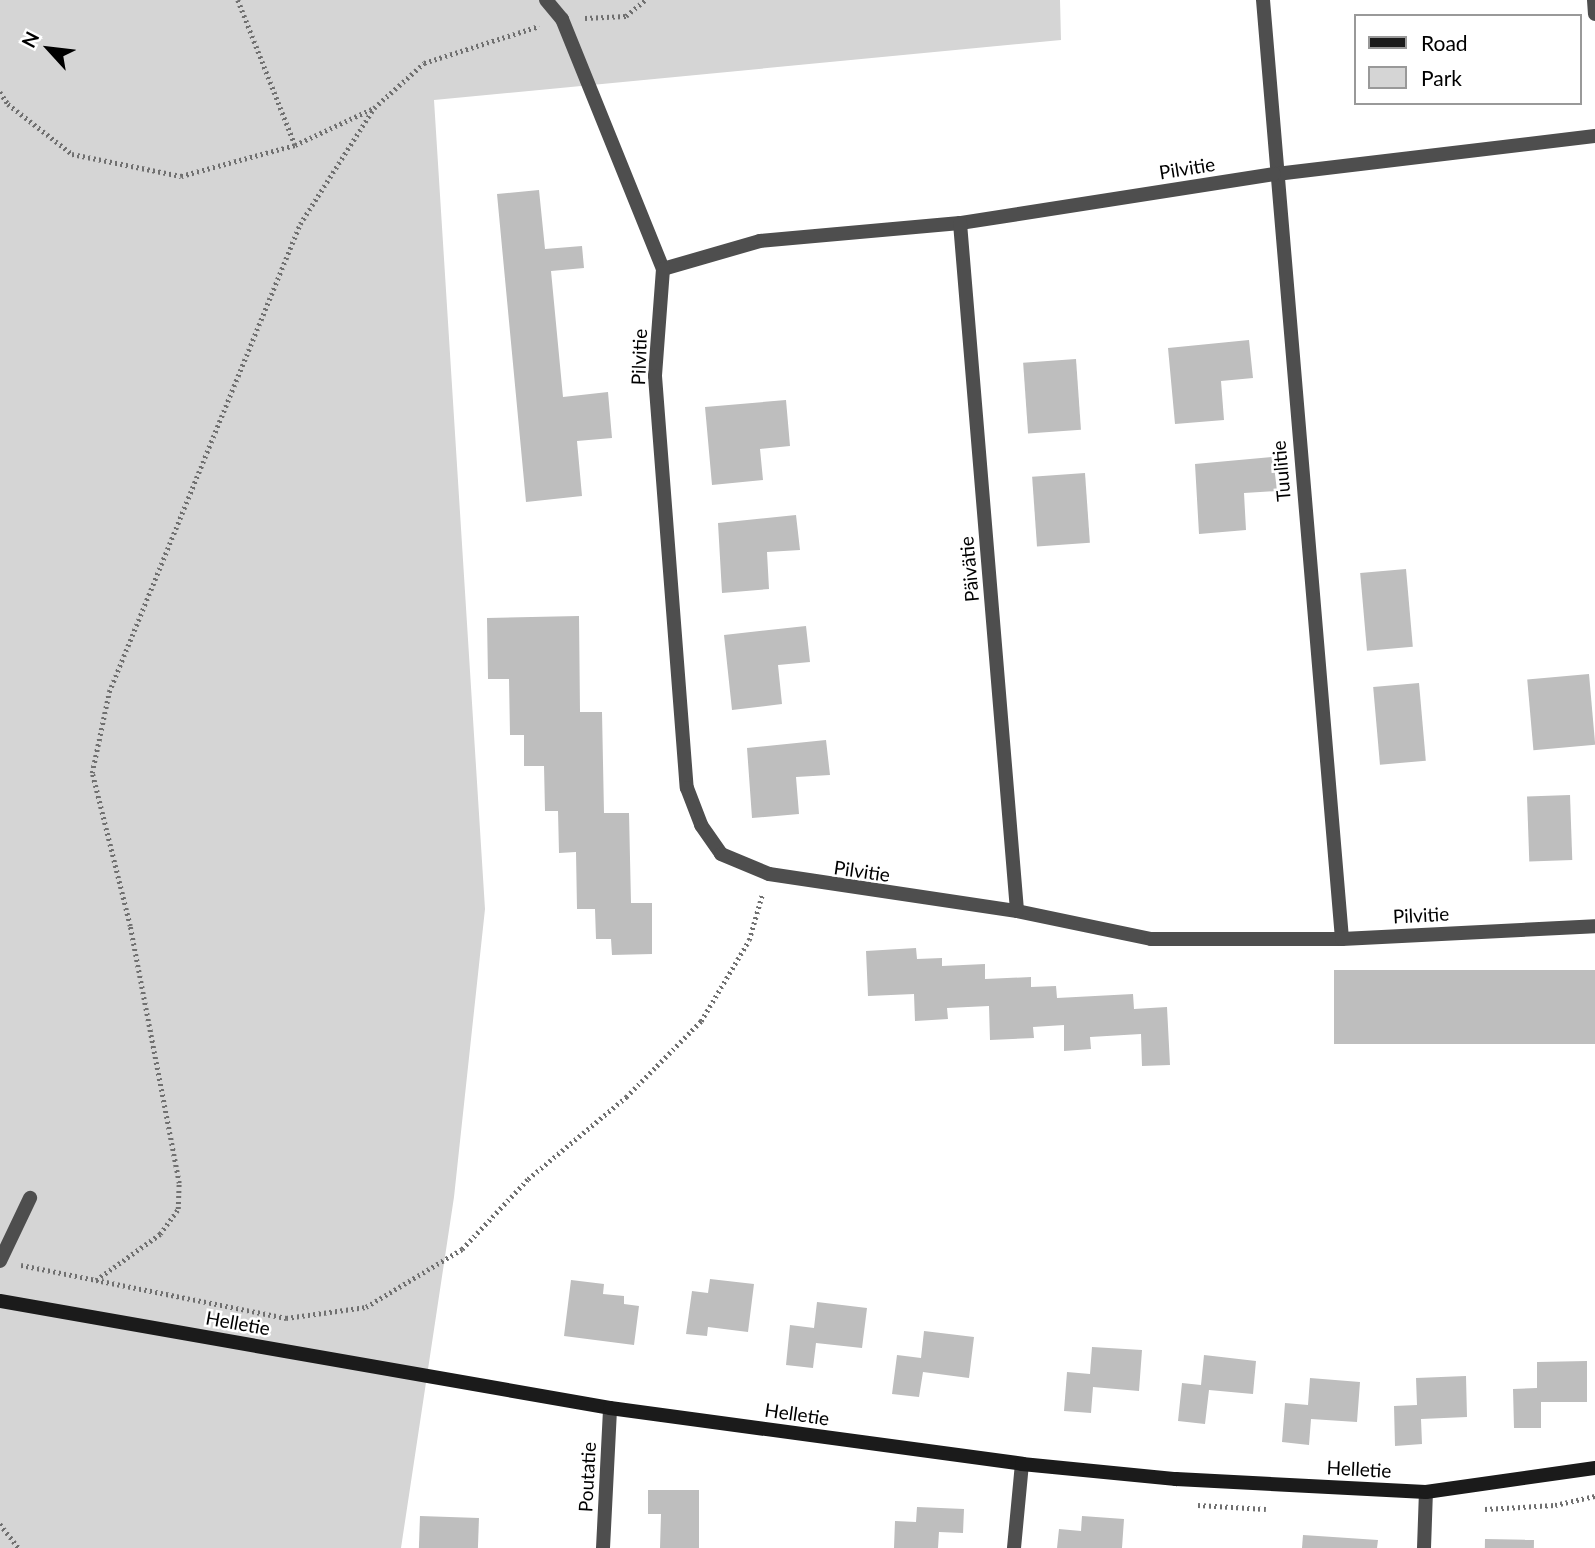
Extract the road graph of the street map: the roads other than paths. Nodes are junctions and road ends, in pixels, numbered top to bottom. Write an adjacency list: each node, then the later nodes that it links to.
1 (546, 0): 8 (street, Pilvitie)
2 (1263, 0): 6 (street, Tuulitie)
3 (1594, 0): 4 (street)
4 (1595, 14)
5 (1595, 136): 6 (street, Pilvitie)
6 (1274, 174): 7 (street, Pilvitie); 11 (street, Tuulitie)
7 (960, 223): 8 (street, Pilvitie); 9 (street, Päivätie)
8 (663, 269): 9 (street, Pilvitie)
9 (1017, 911): 11 (street, Pilvitie)
10 (1595, 926): 11 (street, Pilvitie)
11 (1342, 939)
12 (30, 1198): 13 (street)
13 (0, 1261)
14 (0, 1300): 15 (street, Helletie)
15 (610, 1408): 16 (street, Helletie); 19 (street, Poutatie)
16 (1022, 1464): 18 (street, Helletie); 20 (street)
17 (1595, 1468): 18 (street, Helletie)
18 (1426, 1492): 21 (street)
19 (603, 1548)
20 (1014, 1548)
21 (1424, 1548)

